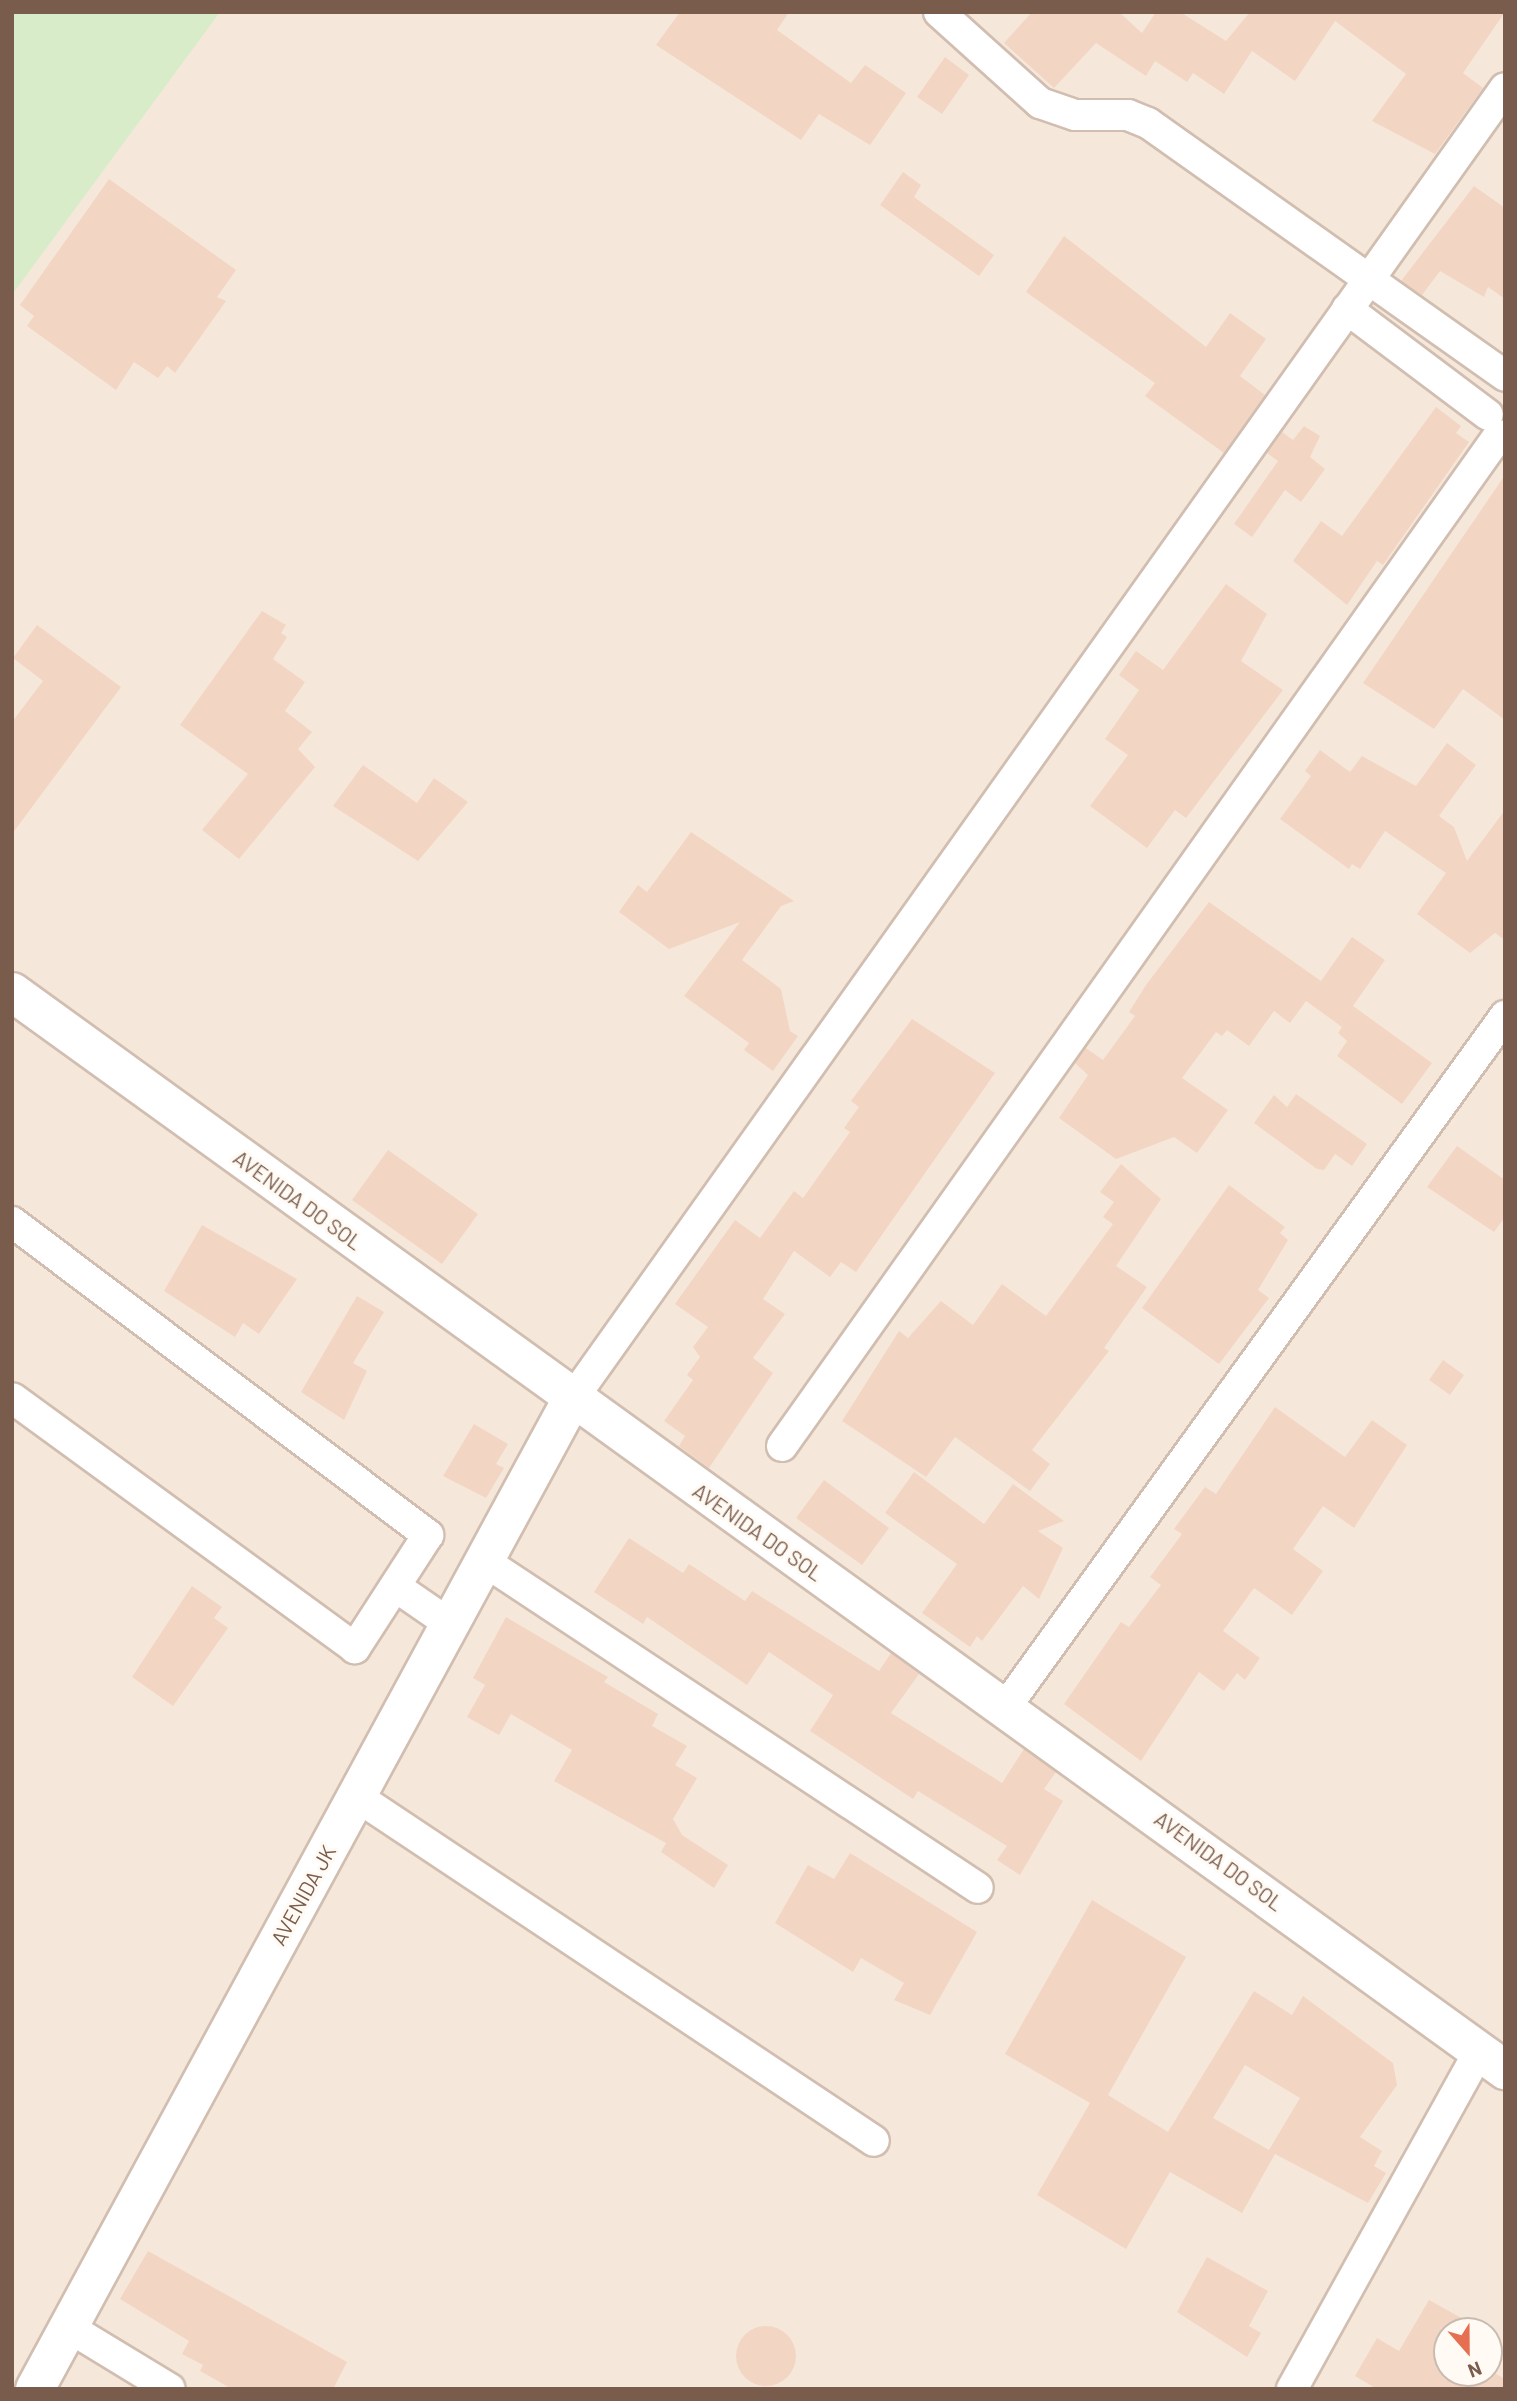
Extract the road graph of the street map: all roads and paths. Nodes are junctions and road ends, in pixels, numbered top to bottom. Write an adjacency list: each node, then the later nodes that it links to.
1 (939, 12): 3 (street)
2 (1505, 88): 3 (street)
3 (1367, 282): 4 (street); 5 (street)
4 (1347, 309): 6 (street); 14 (street)
5 (1443, 335): 6 (street); 7 (street)
6 (1423, 366): 9 (street)
7 (1505, 376)
8 (1505, 385): 9 (street)
9 (1497, 429): 15 (street)
10 (12, 992): 14 (street, AVENIDA DO SOL)
11 (1505, 1016): 19 (street)
12 (12, 1222): 17 (street)
13 (12, 1398): 17 (street)
14 (571, 1401): 16 (street, AVENIDA JK); 19 (street, AVENIDA DO SOL)
15 (782, 1446)
16 (484, 1561): 18 (street, AVENIDA JK); 21 (street)
17 (399, 1589): 18 (street)
18 (450, 1624): 20 (street, AVENIDA JK)
19 (1005, 1708): 22 (street, AVENIDA DO SOL)
20 (356, 1796): 23 (street); 24 (street, AVENIDA JK)
21 (978, 1888)
22 (1492, 2060): 27 (street)
23 (874, 2141)
24 (68, 2327): 25 (street, AVENIDA JK); 26 (street)
25 (34, 2389)
26 (170, 2389)
27 (1292, 2389)

